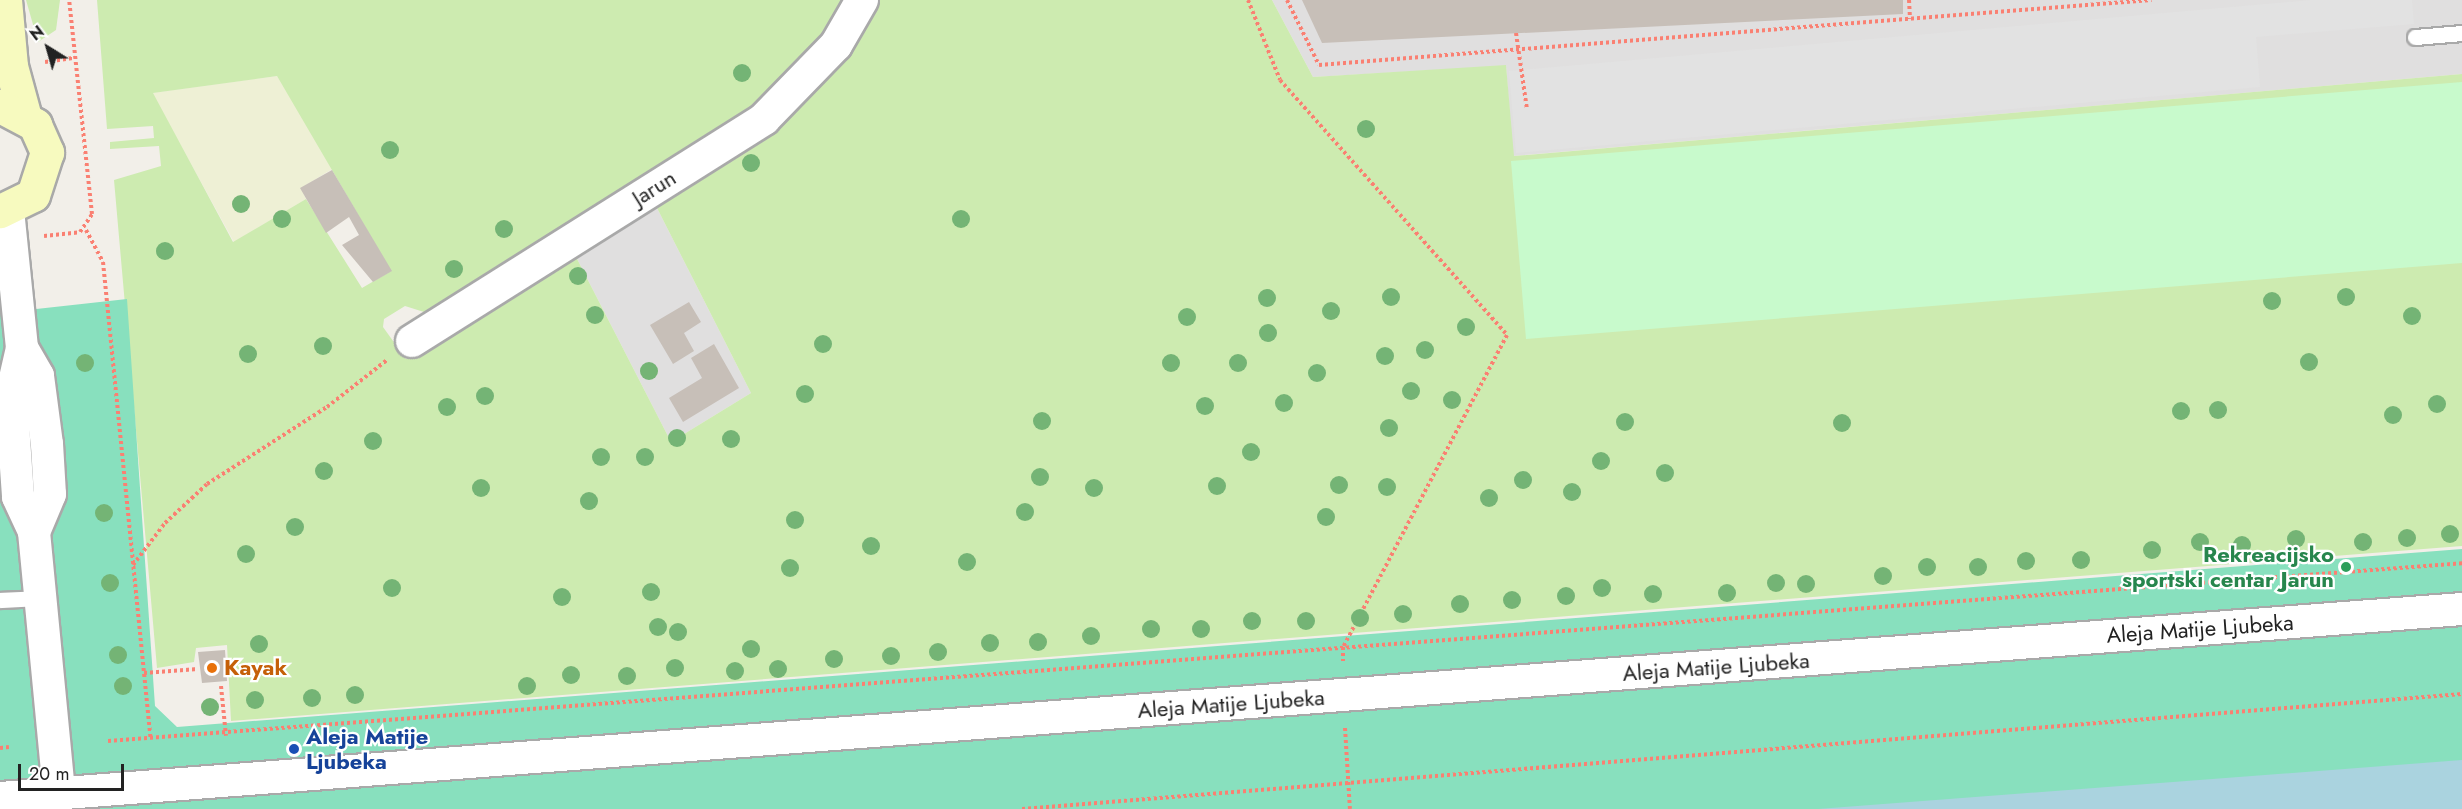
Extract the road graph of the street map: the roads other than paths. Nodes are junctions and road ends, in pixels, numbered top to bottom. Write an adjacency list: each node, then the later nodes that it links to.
1 (5, 0): 5 (street)
2 (862, 0): 7 (street, Jarun)
3 (2462, 33): 4 (lane)
4 (2415, 37)
5 (12, 110): 6 (street)
6 (4, 211): 8 (street)
7 (412, 341)
8 (41, 598): 9 (lane); 11 (street)
9 (0, 600)
10 (2462, 609): 11 (street, Aleja Matije Ljubeka)
11 (59, 793): 12 (street, Aleja Matije Ljubeka)
12 (0, 798)

